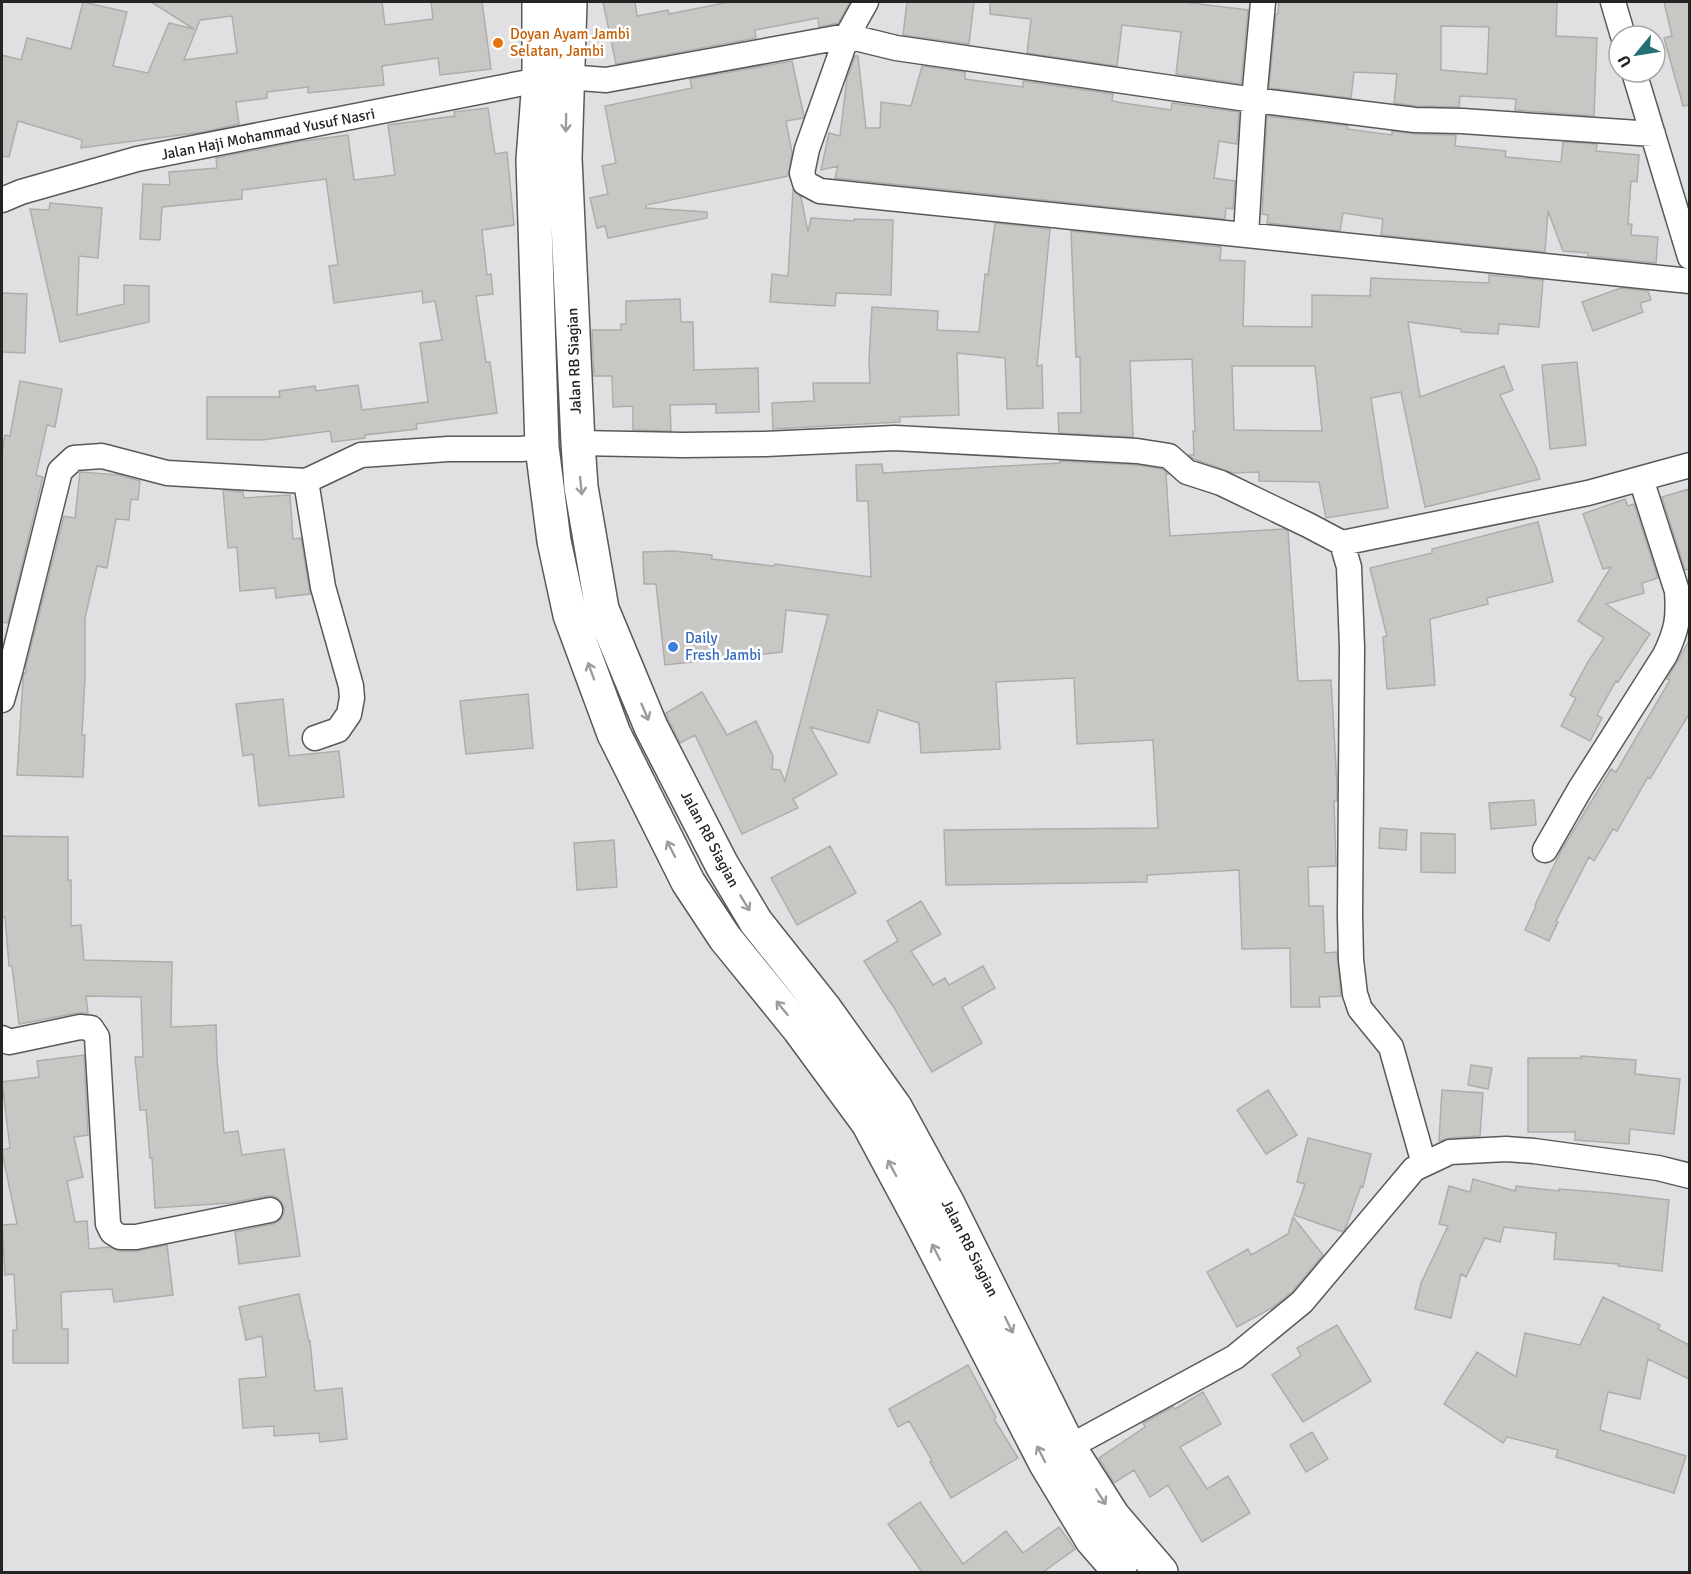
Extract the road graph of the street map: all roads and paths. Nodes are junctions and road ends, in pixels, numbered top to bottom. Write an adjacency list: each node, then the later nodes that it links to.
1 (539, 2): 8 (highway, Jalan RB Siagian)
2 (570, 2): 8 (highway, Jalan RB Siagian)
3 (866, 2): 7 (street)
4 (1263, 2): 10 (street)
5 (1613, 2): 6 (street)
6 (1619, 24)
7 (847, 36): 8 (street, Jalan Haji Mohammad Yusuf Nasri); 10 (street); 13 (street)
8 (553, 79): 12 (street, Jalan Haji Mohammad Yusuf Nasri); 16 (highway, Jalan RB Siagian, one-way to 16); 17 (highway, Jalan RB Siagian)
9 (1638, 84): 11 (street)
10 (1254, 100): 11 (street); 13 (street)
11 (1653, 134): 14 (street)
12 (2, 200)
13 (1246, 236): 15 (street)
14 (1689, 255)
15 (1689, 281)
16 (578, 443): 21 (street); 26 (highway, Jalan RB Siagian, one-way to 26)
17 (542, 447): 20 (street); 26 (highway, Jalan RB Siagian, one-way to 17)
18 (1689, 465): 19 (street)
19 (1641, 479): 21 (street); 24 (street)
20 (306, 482): 22 (street); 23 (street)
21 (1342, 543): 27 (street)
22 (2, 700)
23 (315, 738)
24 (1545, 850)
25 (2, 1038): 29 (street)
26 (881, 1115): 30 (highway, Jalan RB Siagian, one-way to 30); 31 (highway, Jalan RB Siagian, one-way to 26)
27 (1424, 1164): 28 (street); 30 (street)
28 (1689, 1176)
29 (270, 1209)
30 (1070, 1447): 32 (highway, Jalan RB Siagian, one-way to 32)
31 (1120, 1572)
32 (1161, 1572)

